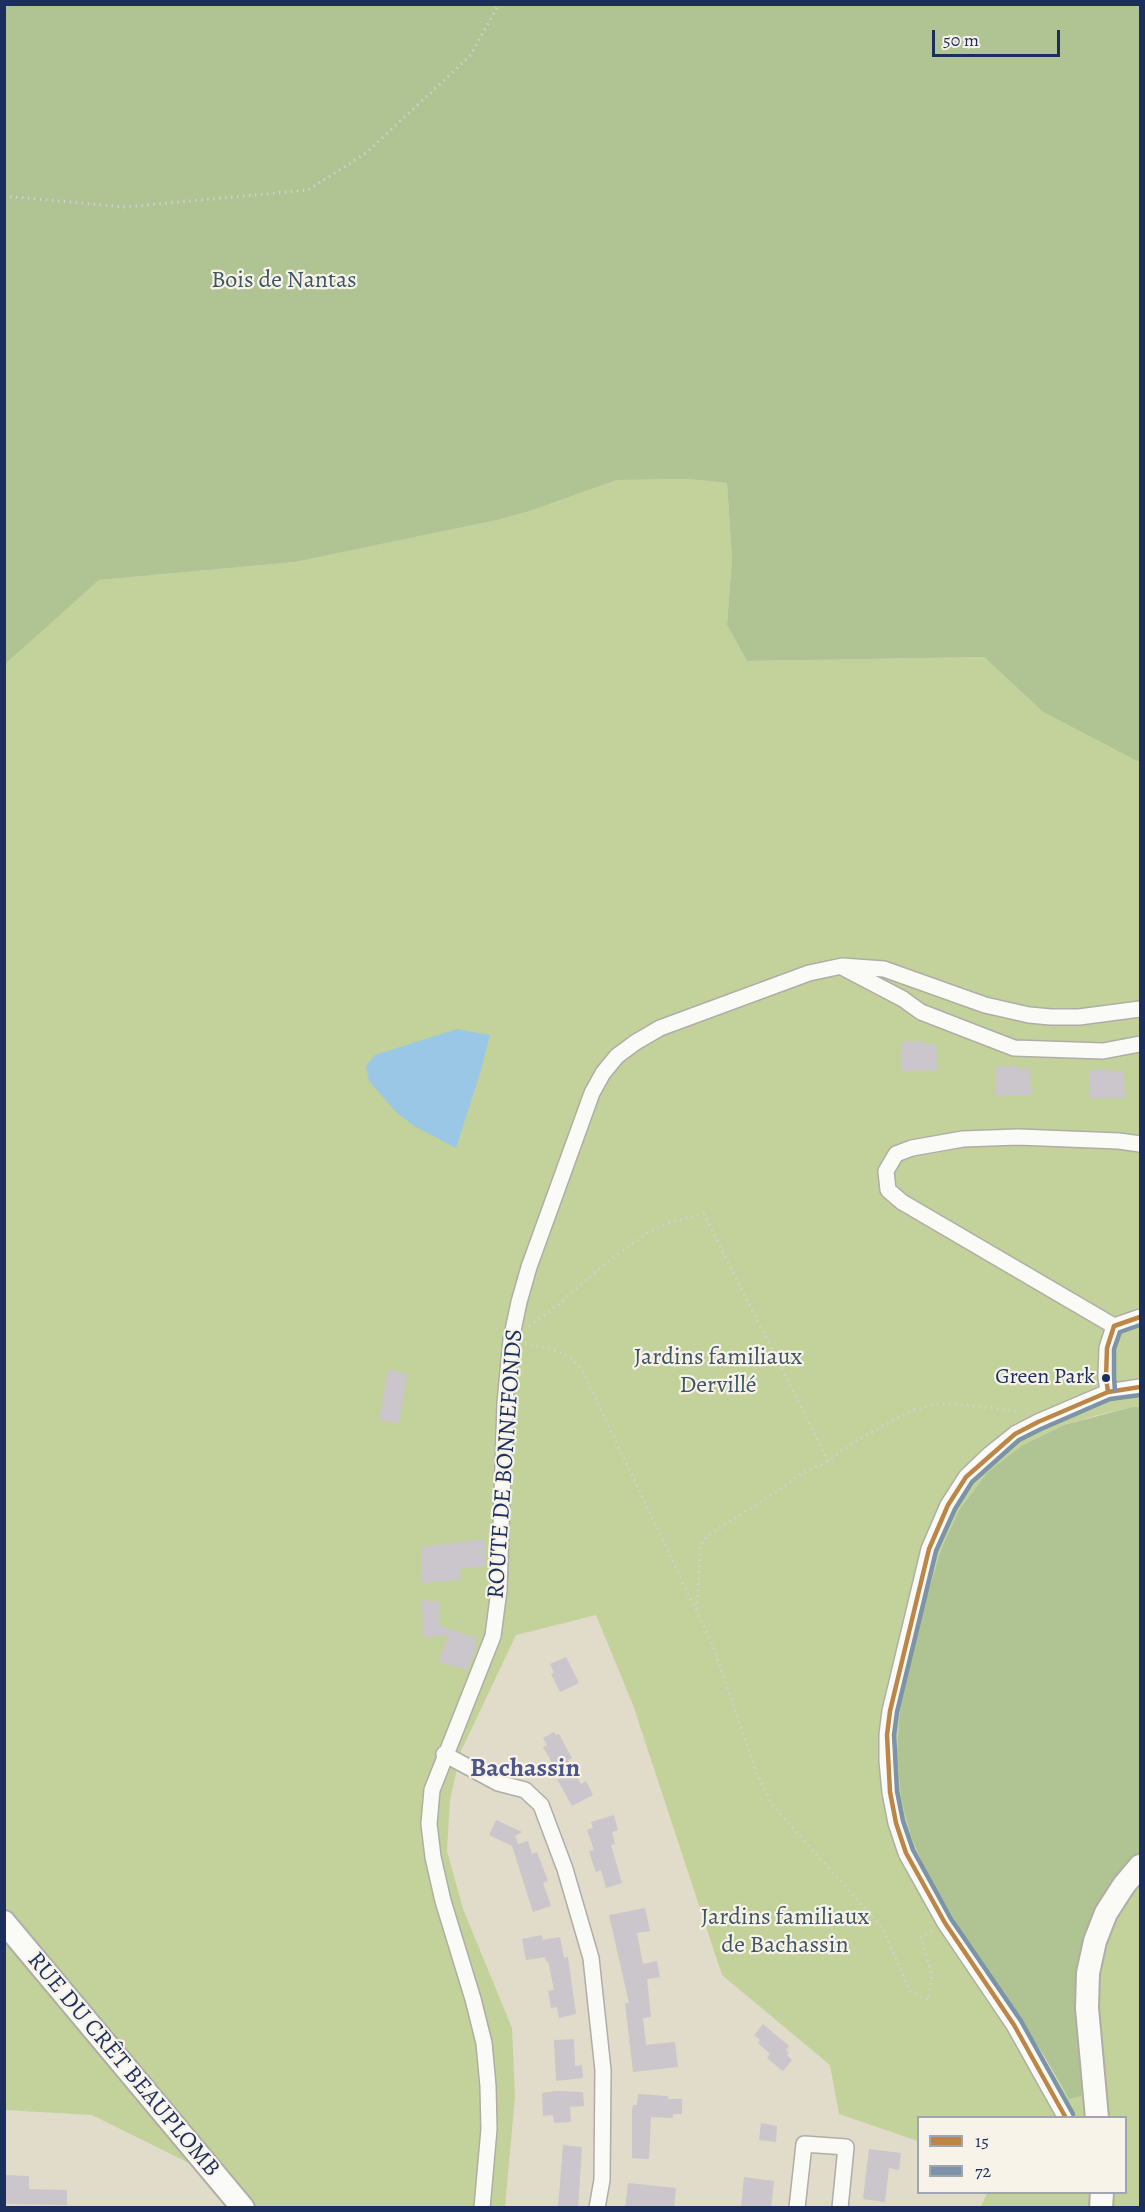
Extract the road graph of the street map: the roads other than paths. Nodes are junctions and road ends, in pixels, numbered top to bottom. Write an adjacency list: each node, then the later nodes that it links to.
1 (842, 966): 2 (street, ROUTE DE BONNEFONDS); 3 (street); 9 (street, ROUTE DE BONNEFONDS)
2 (1140, 1008)
3 (1140, 1044)
4 (1140, 1144): 6 (street)
5 (1140, 1317): 6 (street)
6 (1114, 1326): 8 (street)
7 (1140, 1387): 8 (street)
8 (1108, 1392): 12 (street)
9 (444, 1754): 15 (street, ROUTE DE BONNEFONDS); 16 (street)
10 (1140, 1866): 13 (street)
11 (4, 1922): 14 (street, RUE DU CRÊT BEAUPLOMB)
12 (1065, 2116)
13 (1097, 2116)
14 (243, 2208)
15 (482, 2208)
16 (597, 2208)
17 (796, 2208): 18 (street)
18 (840, 2208)

